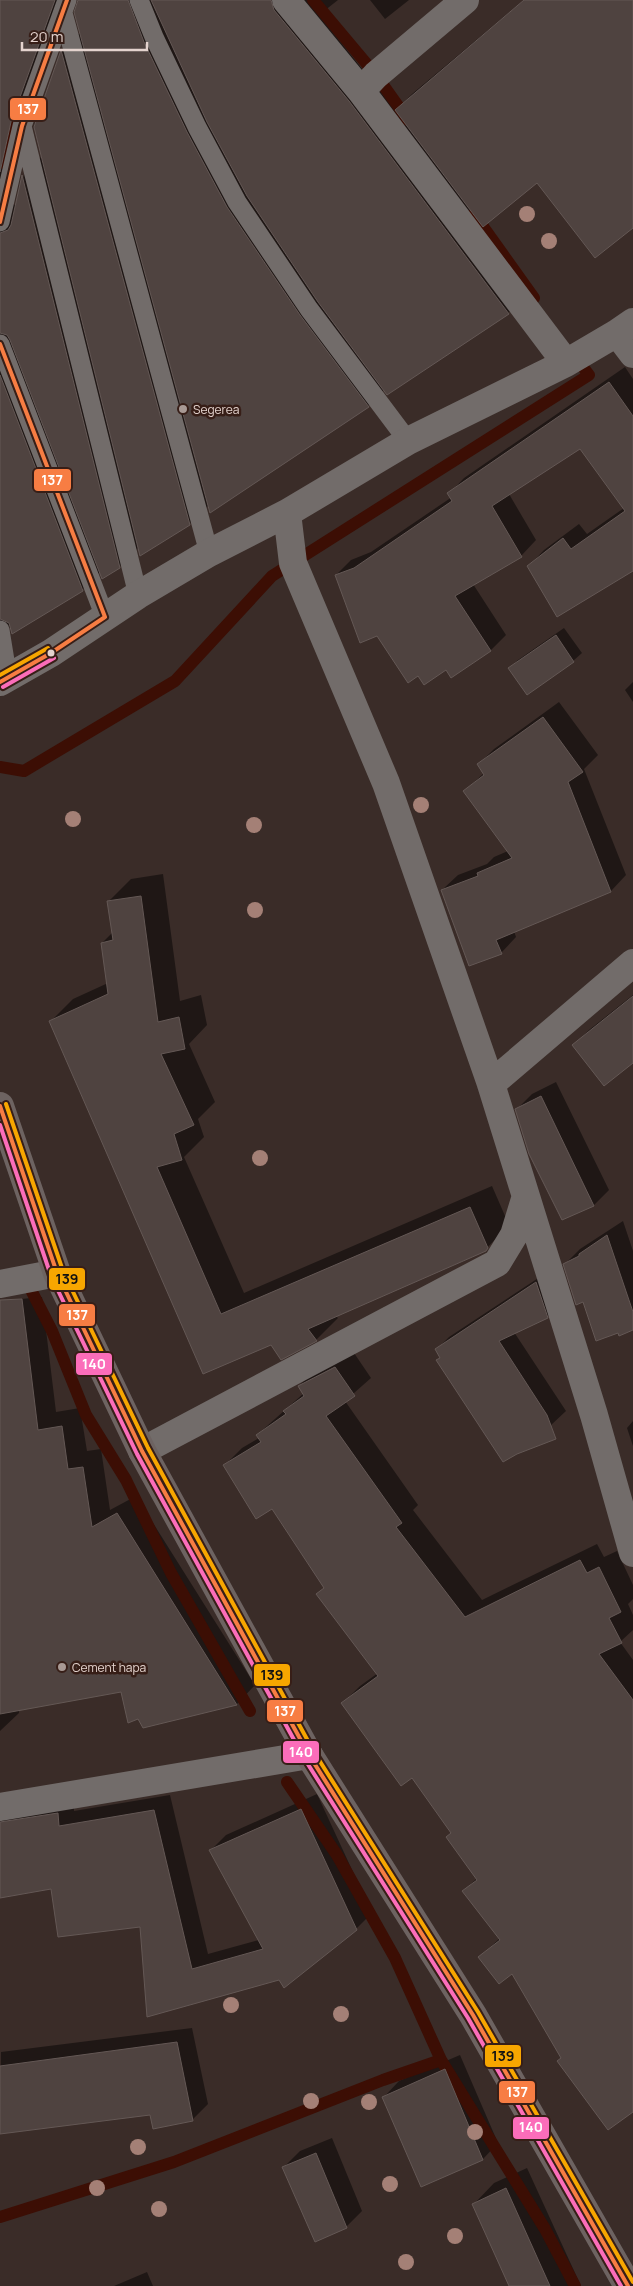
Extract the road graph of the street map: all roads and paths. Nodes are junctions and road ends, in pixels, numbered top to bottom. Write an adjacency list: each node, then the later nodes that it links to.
1 (139, 0): 11 (lane)
2 (286, 0): 5 (street)
3 (465, 0): 5 (street)
4 (65, 6): 6 (lane); 13 (lane)
5 (361, 90): 10 (street)
6 (22, 126): 7 (lane); 14 (lane)
7 (0, 222)
8 (628, 336): 10 (street)
9 (0, 344): 15 (lane)
10 (566, 362): 11 (street)
11 (408, 441): 12 (street)
12 (287, 513): 13 (street); 19 (street)
13 (209, 553): 14 (street)
14 (138, 595): 15 (street)
15 (105, 617): 17 (street)
16 (0, 630): 17 (lane)
17 (4, 681)
18 (633, 963): 19 (street)
19 (491, 1084): 21 (street)
20 (0, 1106): 22 (main road)
21 (525, 1199): 24 (street); 25 (street)
22 (57, 1272): 23 (street); 24 (main road)
23 (0, 1284)
24 (142, 1451): 26 (main road)
25 (633, 1553)
26 (309, 1756): 27 (street); 28 (main road)
27 (0, 1807)
28 (628, 2286)

